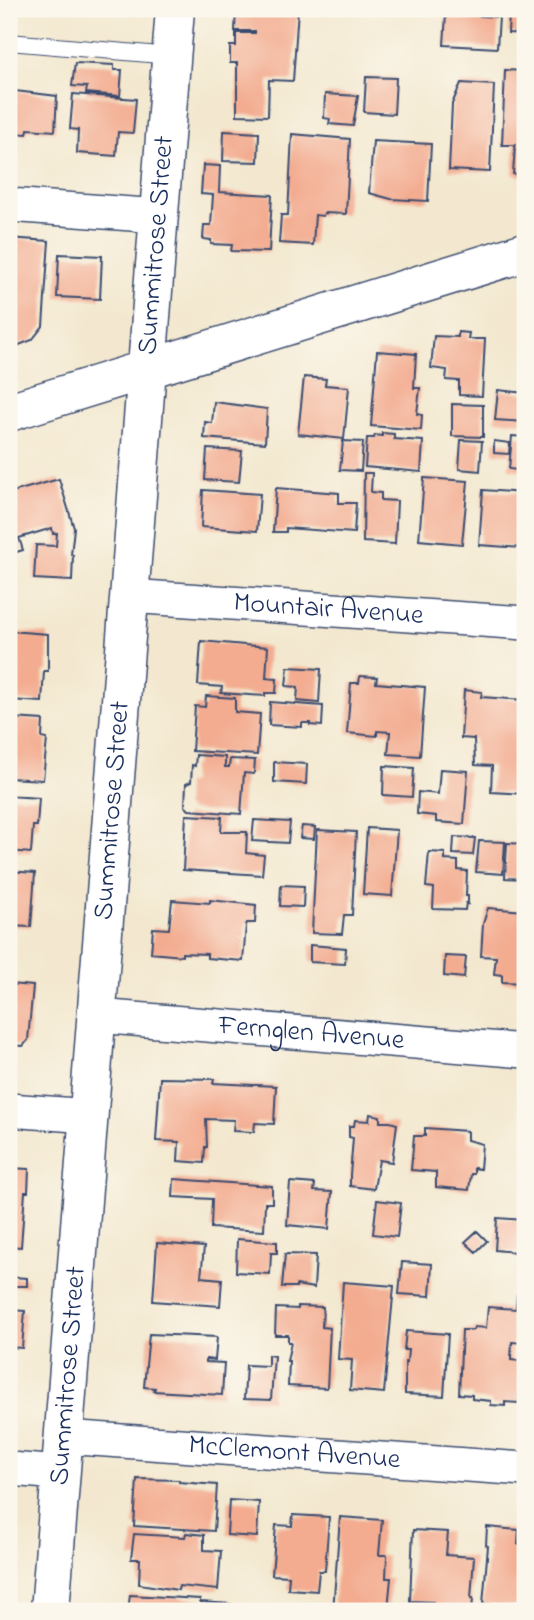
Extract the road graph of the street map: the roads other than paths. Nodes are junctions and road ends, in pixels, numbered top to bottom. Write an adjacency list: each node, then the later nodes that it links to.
1 (175, 9): 3 (street, Summitrose Street)
2 (9, 42): 3 (lane)
3 (172, 55): 5 (street, Summitrose Street)
4 (9, 205): 5 (street)
5 (159, 216): 7 (street, Summitrose Street)
6 (525, 252): 7 (street)
7 (147, 370): 8 (street); 9 (street, Summitrose Street)
8 (9, 412)
9 (130, 596): 10 (street, Mountair Avenue); 11 (street, Summitrose Street)
10 (525, 623)
11 (97, 1016): 12 (street, Fernglen Avenue); 14 (street, Summitrose Street)
12 (525, 1051)
13 (9, 1110): 14 (street)
14 (89, 1116): 15 (street, Summitrose Street)
15 (62, 1455): 16 (street, McClemont Avenue); 17 (street, McClemont Avenue); 18 (street, Summitrose Street)
16 (9, 1469)
17 (525, 1469)
18 (50, 1611)

